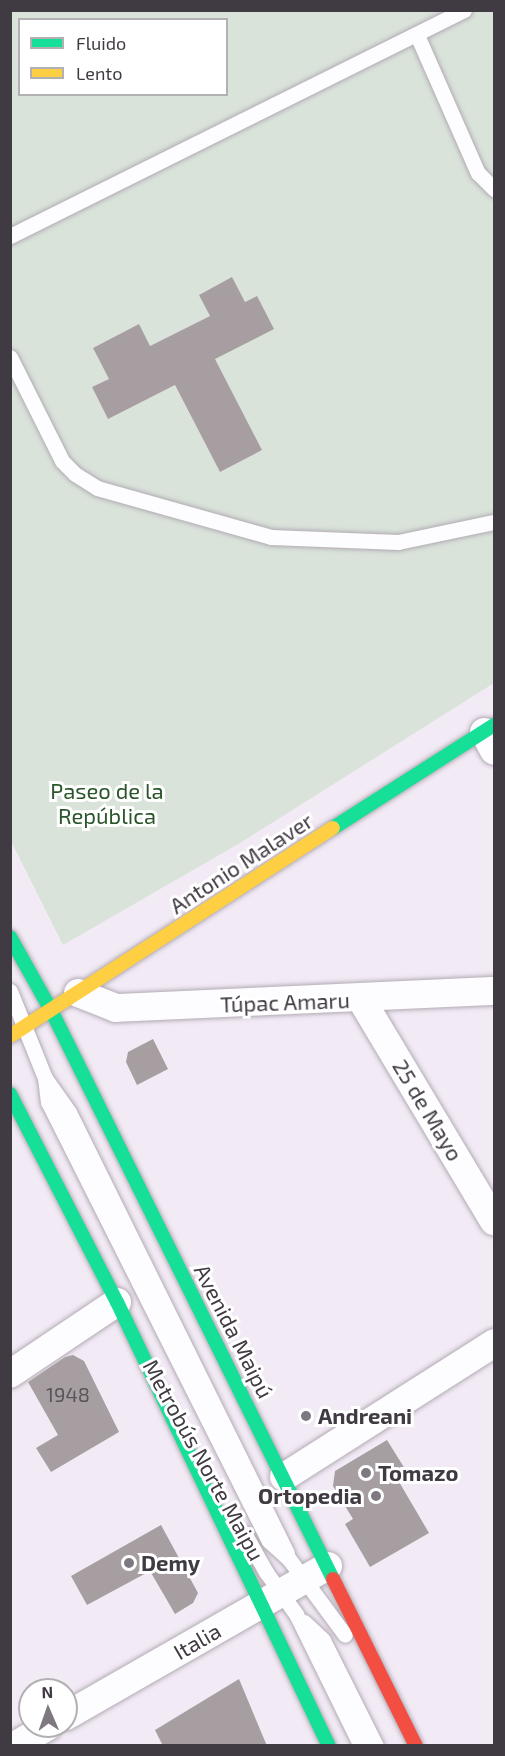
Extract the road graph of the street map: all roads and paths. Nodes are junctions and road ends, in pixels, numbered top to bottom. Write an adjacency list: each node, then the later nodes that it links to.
1 (465, 10): 2 (lane)
2 (417, 35): 3 (lane); 4 (lane)
3 (495, 189)
4 (10, 236)
5 (10, 357): 6 (lane)
6 (495, 522)
7 (491, 736): 11 (main road, Antonio Malaver)
8 (10, 938): 13 (main road, Avenida Maipú)
9 (10, 991): 14 (lane, Metrobús Norte Maipu)
10 (495, 991): 12 (street, Túpac Amaru)
11 (78, 993): 12 (street, Túpac Amaru); 13 (main road, Antonio Malaver)
12 (361, 999): 17 (street, 25 de Mayo)
13 (51, 1010): 14 (main road, Antonio Malaver); 24 (main road, Avenida Maipú)
14 (17, 1032): 16 (lane, Metrobús Norte Maipu)
15 (10, 1094): 19 (main road, Avenida Maipú)
16 (108, 1207): 18 (lane, Metrobús Norte Maipu); 18 (lane, Metrobús Norte Maipu)
17 (495, 1221)
18 (137, 1265): 22 (lane, Metrobús Norte Maipu)
19 (117, 1302): 21 (street); 25 (main road, Avenida Maipú); 25 (lane, Metrobús Norte Maipu)
20 (495, 1342): 24 (street)
21 (10, 1374)
22 (193, 1378): 23 (lane, Metrobús Norte Maipu); 23 (lane, Metrobús Norte Maipu)
23 (216, 1423): 25 (lane, Metrobús Norte Maipu)
24 (284, 1477): 25 (main road, Avenida Maipú)
25 (293, 1586): 26 (street, Italia); 29 (main road, Avenida Maipú); 30 (lane, Metrobús Norte Maipu); 31 (lane, Metrobús Norte Maipu); 32 (lane, Metrobús Norte Maipu); 33 (main road, Avenida Maipú)
26 (78, 1709)
27 (28, 1738): 28 (street)
28 (14, 1746)
29 (329, 1746)
30 (361, 1746)
31 (376, 1746)
32 (399, 1746)
33 (416, 1746)

